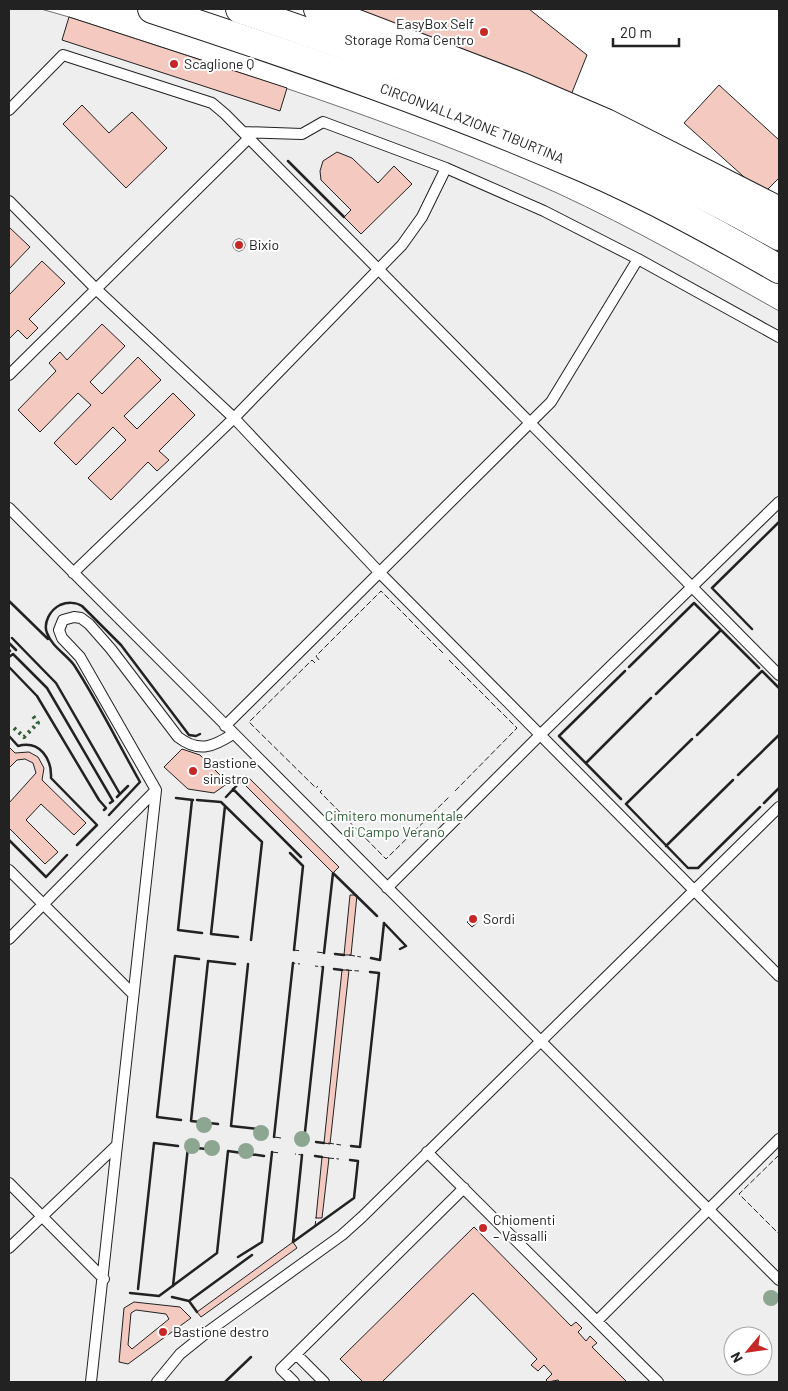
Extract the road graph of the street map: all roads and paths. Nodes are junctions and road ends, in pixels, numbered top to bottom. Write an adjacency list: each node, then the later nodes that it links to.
1 (152, 9): 11 (highway, CIRCONVALLAZIONE TIBURTINA)
2 (240, 9): 9 (highway, CIRCONVALLAZIONE TIBURTINA)
3 (318, 9): 8 (highway)
4 (9, 110): 5 (lane)
5 (246, 135): 6 (lane); 12 (lane); 13 (lane)
6 (446, 168): 10 (lane); 12 (lane)
7 (9, 201): 13 (lane)
8 (779, 211)
9 (779, 236)
10 (638, 259): 14 (lane); 17 (lane)
11 (779, 269)
12 (378, 270): 16 (lane); 17 (lane)
13 (96, 289): 15 (lane); 16 (lane)
14 (779, 337)
15 (9, 374)
16 (234, 418): 20 (lane); 21 (lane)
17 (531, 423): 20 (lane); 22 (lane)
18 (779, 502): 22 (lane)
19 (9, 508): 21 (lane)
20 (379, 572): 24 (lane); 25 (lane)
21 (73, 573): 24 (lane)
22 (692, 586): 23 (lane); 25 (lane)
23 (779, 675)
24 (229, 730): 26 (lane); 29 (lane)
25 (540, 735): 29 (lane); 30 (lane)
26 (156, 790): 31 (lane); 34 (lane)
27 (779, 807): 30 (lane)
28 (9, 870): 31 (lane)
29 (387, 888): 35 (lane)
30 (694, 891): 33 (lane); 35 (lane)
31 (43, 904): 32 (lane); 34 (lane)
32 (9, 938)
33 (779, 976)
34 (133, 994): 37 (lane)
35 (539, 1041): 38 (lane); 41 (lane)
36 (779, 1139): 41 (lane)
37 (117, 1145): 42 (lane); 44 (lane)
38 (427, 1152): 40 (lane); 49 (lane)
39 (9, 1183): 42 (lane)
40 (464, 1188): 46 (lane); 47 (lane)
41 (708, 1210): 45 (lane); 46 (lane)
42 (42, 1216): 43 (lane); 44 (lane)
43 (9, 1248)
44 (104, 1279): 48 (lane)
45 (779, 1280)
46 (597, 1321): 52 (lane)
47 (296, 1354): 50 (lane); 51 (lane)
48 (91, 1382)
49 (157, 1382)
50 (294, 1382)
51 (324, 1382)
52 (658, 1382)

